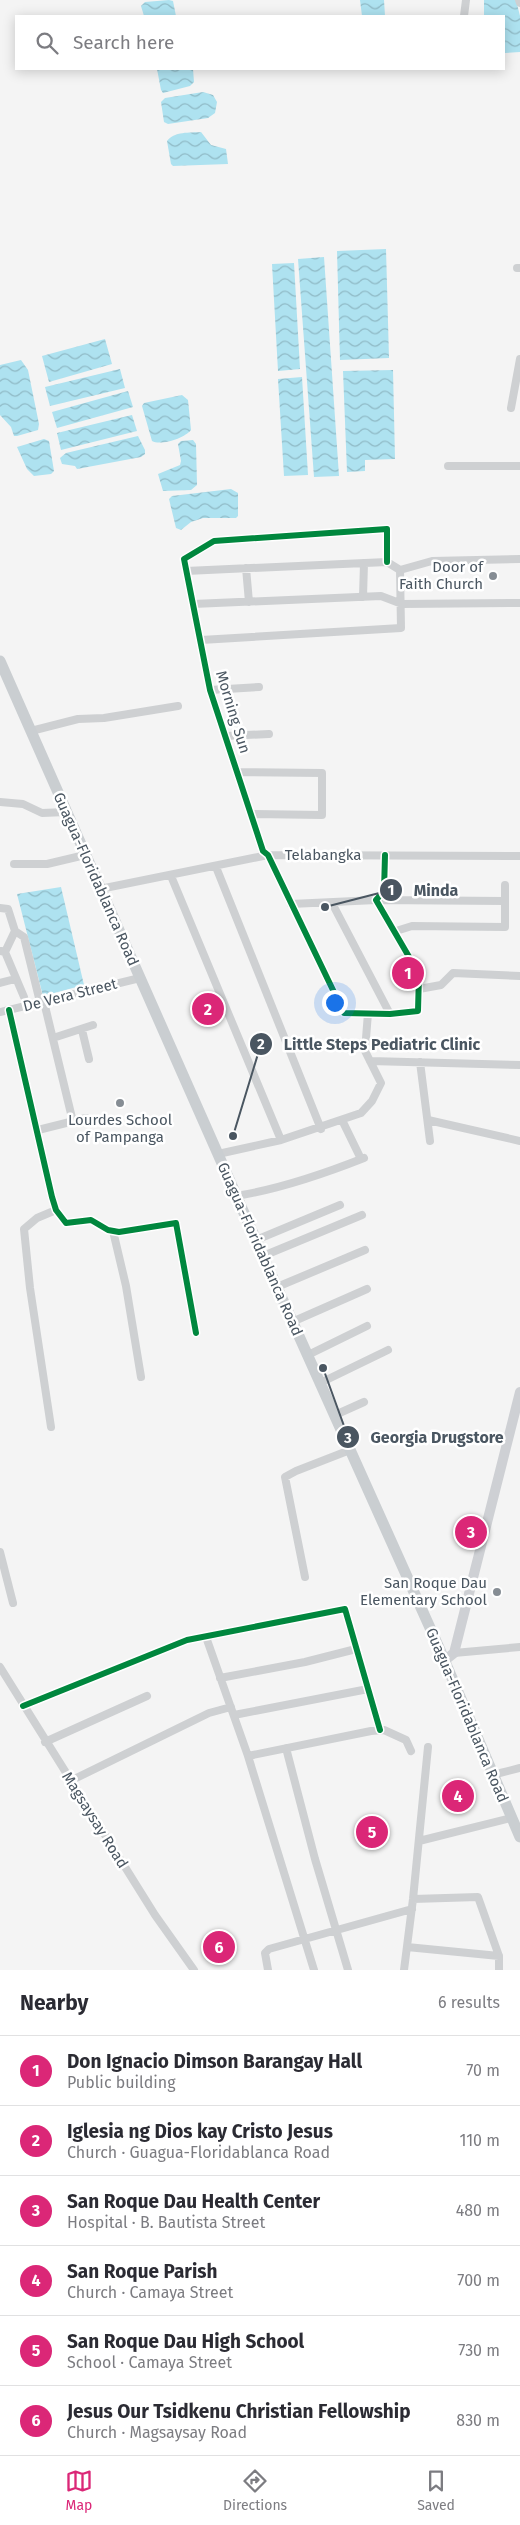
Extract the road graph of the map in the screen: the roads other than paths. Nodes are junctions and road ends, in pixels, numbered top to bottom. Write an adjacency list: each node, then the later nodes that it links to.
1 (466, 0): 2 (street)
2 (464, 15)
3 (520, 359): 4 (street)
4 (511, 408)
5 (448, 466): 6 (street)
6 (520, 466)
7 (520, 559): 11 (street)
8 (387, 562): 9 (street); 11 (street); 12 (street)
9 (364, 563): 10 (street); 13 (street)
10 (246, 568): 12 (street); 14 (street)
11 (400, 570): 17 (street)
12 (186, 571): 16 (street, Morning Sun)
13 (363, 597): 14 (street); 17 (street)
14 (248, 602): 16 (street)
15 (520, 603): 17 (street)
16 (193, 604): 18 (street, Morning Sun)
17 (402, 604): 18 (street)
18 (201, 640): 21 (street, Morning Sun)
19 (0, 661): 23 (main road, Guagua-Floridablanca Road)
20 (259, 688): 21 (street)
21 (210, 690): 25 (street, Morning Sun)
22 (178, 706): 23 (street)
23 (30, 731): 28 (main road, Guagua-Floridablanca Road)
24 (269, 734): 25 (street)
25 (226, 736): 26 (street, Morning Sun)
26 (238, 772): 29 (street, Morning Sun); 29 (street)
27 (0, 802): 28 (street)
28 (66, 812): 30 (main road, Guagua-Floridablanca Road)
29 (252, 814): 31 (street, Morning Sun)
30 (85, 855): 34 (street); 38 (main road, Guagua-Floridablanca Road)
31 (268, 855): 32 (street, Telabangka); 35 (street, Telabangka); 42 (street, Morning Sun)
32 (385, 855): 33 (street, Telabangka); 39 (street)
33 (520, 856)
34 (14, 864)
35 (216, 867): 36 (street, Telabangka); 69 (street)
36 (171, 876): 38 (street, Telabangka); 71 (street)
37 (505, 885): 40 (street)
38 (100, 889): 48 (main road, Guagua-Floridablanca Road)
39 (376, 900): 40 (street); 41 (street); 45 (street)
40 (505, 901): 45 (street)
41 (332, 903): 42 (street); 57 (street)
42 (291, 904): 56 (street, Morning Sun)
43 (0, 908): 44 (street)
44 (15, 931): 46 (street); 53 (street)
45 (396, 931): 51 (street)
46 (2, 952): 49 (street)
47 (520, 976): 51 (street)
48 (140, 978): 53 (street, De Vera Street); 74 (main road, Guagua-Floridablanca Road)
49 (15, 979): 50 (street); 52 (street)
50 (0, 983)
51 (419, 989): 57 (street)
52 (25, 1001): 53 (street, De Vera Street); 54 (street, De Vera Street)
53 (42, 1002): 60 (street)
54 (10, 1010): 55 (street, De Vera Street); 70 (street)
55 (0, 1012)
56 (368, 1014): 57 (street); 62 (street)
57 (390, 1014)
58 (93, 1025): 59 (street)
59 (82, 1030): 60 (street); 61 (street)
60 (53, 1038): 68 (street)
61 (89, 1059)
62 (370, 1061): 63 (street); 66 (street)
63 (420, 1062): 64 (street); 67 (street)
64 (520, 1065)
65 (86, 1118): 68 (street)
66 (342, 1120): 69 (street); 75 (street)
67 (428, 1120): 72 (street); 73 (street)
68 (73, 1122): 70 (street)
69 (322, 1128): 71 (street)
70 (38, 1130): 77 (street)
71 (282, 1140): 74 (street)
72 (520, 1141)
73 (430, 1142)
74 (218, 1154): 75 (main road, Guagua-Floridablanca Road)
75 (236, 1196): 80 (main road, Guagua-Floridablanca Road)
76 (340, 1205): 80 (street)
77 (56, 1210): 79 (street); 95 (street)
78 (362, 1215): 82 (street)
79 (113, 1231): 87 (street); 90 (street)
80 (256, 1240): 82 (main road, Guagua-Floridablanca Road)
81 (365, 1250): 83 (street)
82 (263, 1256): 83 (main road, Guagua-Floridablanca Road)
83 (277, 1287): 85 (main road, Guagua-Floridablanca Road)
84 (367, 1290): 85 (street)
85 (292, 1322): 89 (main road, Guagua-Floridablanca Road)
86 (367, 1326): 89 (street)
87 (196, 1333)
88 (388, 1350): 91 (street)
89 (308, 1355): 91 (main road, Guagua-Floridablanca Road)
90 (141, 1377)
91 (320, 1383): 94 (main road, Guagua-Floridablanca Road)
92 (520, 1392): 104 (street)
93 (364, 1402): 94 (street)
94 (334, 1416): 96 (main road, Guagua-Floridablanca Road)
95 (51, 1427)
96 (350, 1450): 98 (street); 105 (main road, Guagua-Floridablanca Road)
97 (0, 1552): 99 (street)
98 (305, 1577)
99 (3, 1582): 100 (street)
100 (13, 1603)
101 (206, 1636): 103 (street); 107 (street); 110 (street)
102 (520, 1647): 104 (street)
103 (356, 1649): 107 (street); 108 (street)
104 (454, 1653): 105 (street)
105 (444, 1661): 120 (main road, Guagua-Floridablanca Road)
106 (0, 1667): 110 (street, Magsaysay Road)
107 (220, 1678): 111 (street)
108 (368, 1689): 112 (street); 113 (street)
109 (147, 1696): 114 (street)
110 (23, 1706): 114 (street, Magsaysay Road)
111 (231, 1707): 112 (street); 121 (street)
112 (234, 1715): 118 (street)
113 (380, 1730): 116 (street); 117 (street)
114 (46, 1742): 121 (street, Magsaysay Road)
115 (428, 1747): 124 (street)
116 (286, 1748): 118 (street); 127 (street)
117 (412, 1751)
118 (248, 1756): 128 (street)
119 (520, 1768): 120 (street)
120 (492, 1775): 122 (main road, Guagua-Floridablanca Road)
121 (70, 1781): 131 (street, Magsaysay Road)
122 (515, 1821): 123 (main road, Guagua-Floridablanca Road); 124 (street)
123 (520, 1837)
124 (419, 1841): 125 (street)
125 (413, 1899): 126 (street); 130 (street)
126 (412, 1909): 127 (street); 129 (street)
127 (337, 1931): 128 (street); 134 (street)
128 (304, 1940): 132 (street); 133 (street)
129 (407, 1947): 130 (street); 135 (street)
130 (499, 1956): 136 (street)
131 (194, 1970)
132 (268, 1970)
133 (314, 1970)
134 (348, 1970)
135 (404, 1970)
136 (499, 1970)

